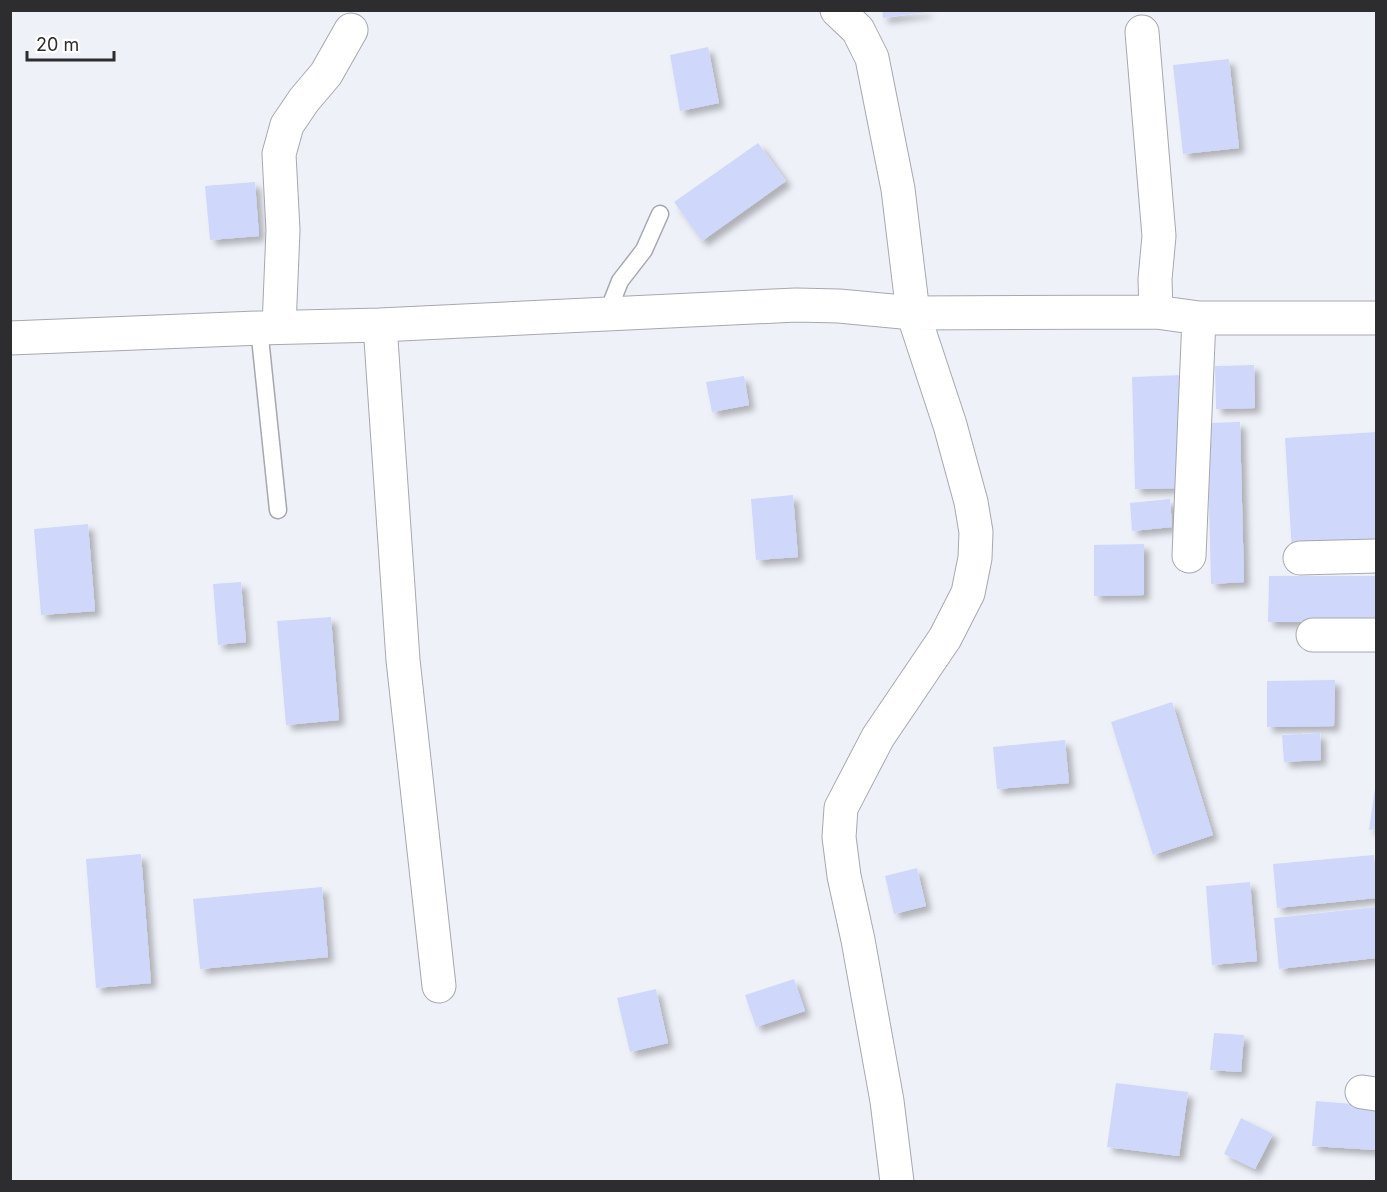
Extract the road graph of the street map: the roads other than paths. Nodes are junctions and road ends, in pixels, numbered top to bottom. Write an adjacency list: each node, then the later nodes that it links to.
1 (837, 10): 6 (street)
2 (351, 30): 11 (street)
3 (1142, 32): 5 (street)
4 (660, 214): 7 (lane)
5 (1156, 312): 6 (street); 8 (street)
6 (913, 313): 7 (street); 20 (street)
7 (607, 314): 10 (street)
8 (1199, 318): 9 (street); 14 (street)
9 (1377, 318)
10 (380, 325): 11 (street); 19 (street)
11 (269, 327): 12 (street); 13 (lane)
12 (10, 338)
13 (278, 510)
14 (1190, 556)
15 (1377, 556): 16 (street)
16 (1300, 558)
17 (1313, 635): 18 (street)
18 (1377, 635)
19 (440, 986)
20 (897, 1182)

